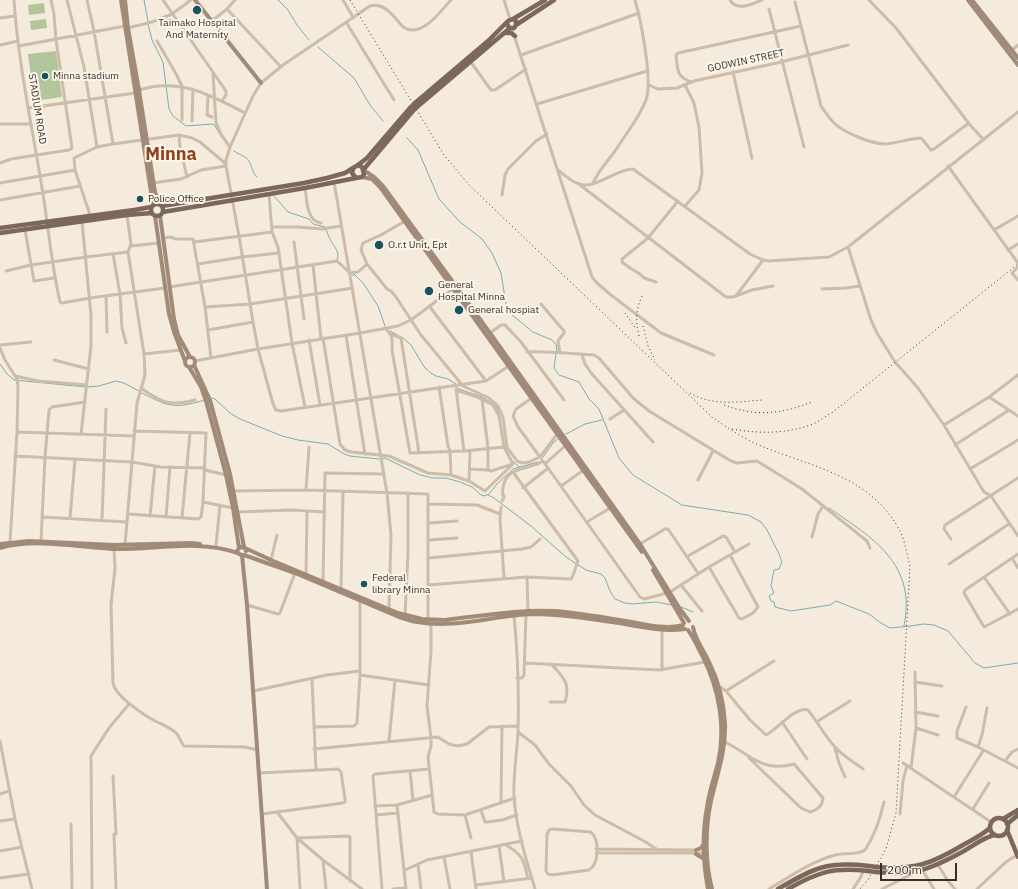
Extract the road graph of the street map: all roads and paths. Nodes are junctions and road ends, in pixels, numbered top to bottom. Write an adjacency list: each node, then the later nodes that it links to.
1 (14, 0): 29 (street, STADIUM ROAD)
2 (51, 0): 44 (street)
3 (67, 0): 42 (street)
4 (87, 0): 39 (street)
5 (121, 0): 37 (main road)
6 (125, 0): 37 (main road)
7 (163, 0): 28 (street)
8 (191, 0): 28 (street)
9 (195, 0): 32 (main road)
10 (235, 0): 25 (street)
11 (343, 0): 30 (street)
12 (376, 0): 24 (street)
13 (451, 0): 24 (street)
14 (504, 0): 33 (street)
15 (545, 0): 33 (main road)
16 (554, 0): 35 (main road)
17 (635, 0): 27 (street)
18 (730, 0): 19 (street)
19 (762, 0)
20 (869, 0): 87 (street)
21 (968, 0): 57 (main road)
22 (972, 0): 51 (main road)
23 (795, 2): 36 (street)
24 (373, 5): 30 (street)
25 (227, 8): 32 (street); 58 (street)
26 (769, 9): 40 (street)
27 (639, 13): 53 (street); 60 (street)
28 (172, 14): 37 (street); 62 (street)
29 (15, 16): 31 (street); 45 (street, STADIUM ROAD)
30 (353, 17): 34 (street)
31 (0, 18)
32 (212, 21): 64 (main road)
33 (510, 21): 35 (main road); 38 (main road); 79 (main road)
34 (346, 22): 58 (street); 75 (street)
35 (516, 25): 38 (main road)
36 (801, 26): 40 (street); 52 (street)
37 (126, 27): 39 (street); 69 (main road); 70 (main road)
38 (511, 29): 41 (main road); 43 (street)
39 (94, 32): 42 (street); 72 (street)
40 (775, 32): 56 (street); 63 (street)
41 (505, 33): 43 (main road); 55 (main road)
42 (77, 36): 44 (street); 74 (street)
43 (515, 36): 53 (street)
44 (56, 40): 50 (street); 77 (street)
45 (18, 41): 47 (street); 50 (street, STADIUM ROAD)
46 (157, 41): 67 (street)
47 (0, 45)
48 (848, 45): 52 (street, GODWIN STREET)
49 (1018, 45): 51 (street)
50 (19, 46): 80 (street, STADIUM ROAD)
51 (1012, 50): 54 (main road)
52 (808, 55): 56 (street, GODWIN STREET); 87 (street)
53 (521, 56): 59 (street)
54 (1018, 58)
55 (470, 61): 59 (street); 79 (main road)
56 (783, 61): 61 (street, GODWIN STREET); 97 (street)
57 (1018, 65)
58 (281, 67): 64 (street)
59 (526, 69): 78 (street)
60 (647, 71): 65 (street); 78 (street)
61 (733, 72): 63 (street, GODWIN STREET); 101 (street)
62 (213, 73): 73 (street); 76 (street)
63 (691, 82): 66 (street, GODWIN STREET)
64 (261, 83): 83 (street)
65 (649, 85): 66 (street, GODWIN STREET); 115 (street)
66 (685, 85): 127 (street)
67 (183, 88): 68 (street); 69 (street); 85 (street)
68 (194, 89): 71 (street); 86 (street)
69 (139, 90): 93 (main road)
70 (135, 93): 72 (street); 93 (main road)
71 (208, 95): 73 (street); 84 (street)
72 (105, 97): 74 (street); 94 (street)
73 (214, 98): 76 (street); 96 (street)
74 (90, 99): 77 (street); 95 (street)
75 (394, 100)
76 (222, 101): 83 (street)
77 (65, 102): 80 (street); 98 (street)
78 (537, 104): 90 (street)
79 (416, 105): 81 (main road, bridge)
80 (28, 108): 89 (street, STADIUM ROAD)
81 (411, 110): 105 (main road); 107 (main road)
82 (1018, 112): 92 (street)
83 (246, 113): 96 (street)
84 (212, 117)
85 (182, 120)
86 (192, 121)
87 (969, 123): 92 (street)
88 (0, 124): 89 (street)
89 (31, 124): 99 (street, STADIUM ROAD)
90 (547, 134): 108 (street); 121 (street)
91 (180, 135): 93 (street); 103 (street); 109 (street)
92 (983, 139): 104 (street)
93 (144, 140): 94 (street); 114 (main road); 126 (main road)
94 (113, 144): 95 (street)
95 (97, 147): 100 (street)
96 (230, 147): 103 (street)
97 (804, 147)
98 (71, 149): 99 (street); 100 (street)
99 (36, 155): 102 (street); 110 (street, STADIUM ROAD)
100 (74, 158): 106 (street)
101 (752, 158)
102 (0, 163)
103 (226, 165): 109 (street); 122 (street)
104 (948, 166): 141 (street); 152 (street)
105 (355, 167): 107 (main road); 111 (main road); 122 (main road)
106 (75, 170): 110 (street); 117 (street)
107 (364, 170): 111 (main road); 180 (main road)
108 (558, 170): 116 (street); 216 (street)
109 (187, 176): 114 (street)
110 (40, 177): 113 (street); 119 (street, STADIUM ROAD)
111 (359, 177): 112 (main road); 134 (main road)
112 (334, 182): 118 (main road); 136 (street)
113 (0, 183)
114 (153, 183): 125 (main road)
115 (593, 183): 116 (street); 124 (street)
116 (578, 184): 146 (street)
117 (80, 186): 119 (street); 129 (street)
118 (305, 188): 120 (main road); 135 (street)
119 (43, 193): 123 (street); 132 (street, STADIUM ROAD)
120 (269, 194): 122 (main road); 138 (street)
121 (502, 195)
122 (232, 198): 125 (main road); 128 (main road); 144 (street)
123 (0, 200)
124 (678, 200): 127 (street); 146 (street)
125 (160, 205): 126 (main road); 128 (main road)
126 (152, 206): 128 (main road); 129 (main road)
127 (685, 206): 159 (street)
128 (157, 214): 130 (main road); 145 (main road); 149 (main road)
129 (90, 215): 132 (main road)
130 (127, 215): 133 (main road); 151 (street)
131 (1018, 216): 141 (street)
132 (47, 221): 137 (street, STADIUM ROAD); 139 (main road)
133 (82, 222): 137 (main road); 157 (street)
134 (405, 222): 163 (street); 180 (main road)
135 (321, 223)
136 (341, 226): 138 (street); 170 (street)
137 (48, 227): 140 (main road); 160 (street, STADIUM ROAD)
138 (272, 227): 142 (street)
139 (0, 228)
140 (25, 230): 143 (main road); 164 (street)
141 (994, 230): 153 (street)
142 (272, 232): 144 (street); 155 (street)
143 (0, 233)
144 (239, 236): 147 (street); 158 (street)
145 (162, 238): 147 (street); 178 (main road)
146 (648, 238): 175 (street); 187 (street)
147 (194, 242): 162 (street)
148 (294, 242): 167 (street)
149 (159, 243): 151 (street); 178 (main road)
150 (1018, 244): 153 (street)
151 (131, 246): 154 (street)
152 (848, 247): 159 (street); 177 (street)
153 (1008, 250): 161 (street)
154 (128, 252): 156 (street); 182 (street)
155 (279, 253): 158 (street); 169 (street)
156 (113, 254): 157 (street); 183 (street)
157 (86, 257): 160 (street); 188 (street)
158 (242, 257): 162 (street); 171 (street)
159 (763, 260): 187 (street)
160 (53, 262): 164 (street); 172 (street, STADIUM ROAD)
161 (1018, 263)
162 (198, 264): 174 (street)
163 (367, 264): 170 (street); 195 (street)
164 (31, 265): 168 (street); 172 (street)
165 (313, 265): 167 (street); 170 (street); 184 (street)
166 (1018, 267): 173 (street)
167 (297, 268): 169 (street); 186 (street)
168 (6, 271)
169 (281, 271): 171 (street); 189 (street)
170 (350, 273): 179 (street)
171 (245, 276): 174 (street); 190 (street)
172 (54, 278): 188 (street, STADIUM ROAD)
173 (1018, 280)
174 (201, 282): 178 (street); 193 (street)
175 (656, 282)
176 (773, 286): 187 (street)
177 (860, 286): 181 (street); 254 (street)
178 (167, 287): 182 (street); 211 (main road); 217 (main road)
179 (352, 288): 184 (street); 200 (street)
180 (455, 288): 192 (street); 201 (main road); 222 (main road)
181 (822, 289)
182 (135, 292): 183 (street); 214 (street)
183 (120, 294): 185 (street); 207 (street)
184 (316, 294): 186 (street); 204 (street)
185 (106, 296): 188 (street); 199 (street)
186 (301, 296): 189 (street); 194 (street)
187 (733, 297)
188 (90, 298): 224 (street)
189 (285, 299): 190 (street); 208 (street)
190 (250, 304): 193 (street); 196 (street)
191 (541, 304): 213 (street)
192 (430, 307): 195 (street); 227 (street)
193 (205, 308): 198 (street)
194 (304, 319)
195 (410, 320): 197 (street); 228 (street)
196 (253, 322): 198 (street); 210 (street)
197 (385, 328): 200 (street); 202 (street)
198 (208, 330): 218 (street)
199 (107, 332)
200 (360, 333): 203 (street); 238 (street)
201 (490, 333): 212 (street); 222 (main road)
202 (391, 334): 234 (street); 236 (street)
203 (346, 335): 204 (street); 242 (street)
204 (322, 339): 205 (street); 246 (street)
205 (308, 340): 208 (street); 247 (street)
206 (31, 342): 209 (street)
207 (126, 343)
208 (292, 343): 210 (street); 248 (street)
209 (0, 347): 226 (street)
210 (258, 349): 218 (street); 248 (street)
211 (181, 350): 214 (street); 220 (main road)
212 (527, 352): 213 (street); 243 (street)
213 (559, 353): 215 (street)
214 (144, 354): 232 (street)
215 (582, 355): 250 (street); 273 (street)
216 (714, 355)
217 (190, 357): 220 (main road); 221 (main road)
218 (211, 358): 221 (street)
219 (54, 360): 224 (street)
220 (185, 361): 223 (main road)
221 (194, 363): 223 (main road); 235 (main road)
222 (511, 365): 227 (street); 239 (main road); 291 (main road)
223 (189, 367): 235 (main road)
224 (89, 369): 230 (street)
225 (1018, 375): 237 (street)
226 (16, 377): 230 (street); 256 (street)
227 (486, 381): 228 (street)
228 (461, 384): 229 (street); 279 (street)
229 (454, 385): 231 (street); 233 (street)
230 (87, 387): 245 (street)
231 (439, 387): 234 (street); 270 (street)
232 (140, 389): 241 (street); 255 (street)
233 (456, 390): 240 (street); 271 (street)
234 (410, 392): 236 (street); 274 (street)
235 (206, 394): 244 (main road)
236 (400, 394): 238 (street); 274 (street)
237 (988, 397): 251 (street); 254 (street)
238 (371, 398): 242 (street); 277 (street)
239 (532, 398): 258 (main road); 279 (street)
240 (482, 399): 268 (street); 269 (street)
241 (195, 400)
242 (356, 400): 246 (street); 275 (street)
243 (564, 400)
244 (208, 401): 296 (main road); 304 (main road)
245 (85, 402): 259 (street); 260 (street)
246 (333, 404): 247 (street); 275 (street)
247 (320, 406): 248 (street)
248 (305, 407)
249 (106, 409): 261 (street)
250 (624, 410): 253 (street); 264 (street)
251 (1010, 410): 252 (street); 265 (street)
252 (1018, 416)
253 (610, 418)
254 (944, 425): 265 (street)
255 (134, 430): 257 (street); 262 (street)
256 (17, 432): 259 (street); 276 (street)
257 (190, 433): 287 (street); 288 (street)
258 (558, 433): 266 (main road); 279 (street)
259 (46, 434): 260 (street); 278 (street)
260 (81, 434): 261 (street)
261 (105, 435): 262 (street); 281 (street)
262 (134, 436): 282 (street)
263 (1018, 440): 292 (street)
264 (653, 442)
265 (955, 444): 292 (street)
266 (566, 445): 284 (street); 291 (main road)
267 (309, 447): 303 (street)
268 (504, 447): 269 (street); 283 (street)
269 (488, 448): 272 (street); 293 (street)
270 (450, 451): 271 (street); 274 (street); 297 (street)
271 (464, 451): 272 (street)
272 (470, 451): 289 (street)
273 (713, 451): 299 (street); 314 (street)
274 (419, 453)
275 (365, 454): 277 (street)
276 (15, 456): 278 (street); 342 (street)
277 (382, 456): 295 (street); 297 (street)
278 (45, 457): 280 (street); 324 (street)
279 (540, 457)
280 (75, 459): 281 (street); 326 (street)
281 (104, 460): 282 (street); 328 (street)
282 (132, 462): 285 (street); 321 (street)
283 (513, 464): 293 (street); 300 (street)
284 (545, 464): 290 (street); 294 (street)
285 (155, 466): 286 (street); 323 (street)
286 (170, 467): 287 (street); 325 (street)
287 (187, 467): 288 (street); 327 (street)
288 (205, 469): 296 (street); 311 (street)
289 (470, 469): 293 (street); 300 (street)
290 (547, 469): 301 (street); 302 (street)
291 (585, 469): 301 (street); 317 (main road); 344 (main road)
292 (970, 469): 309 (street)
293 (488, 470)
294 (513, 472): 302 (street); 310 (street)
295 (384, 474): 305 (street); 307 (street)
296 (226, 475): 316 (main road)
297 (452, 475): 300 (street)
298 (1018, 478): 309 (street)
299 (698, 480)
300 (469, 481)
301 (561, 486): 331 (street)
302 (524, 488): 366 (street)
303 (306, 490): 304 (street); 305 (street)
304 (234, 491): 319 (main road)
305 (325, 491): 306 (street); 320 (street)
306 (343, 492): 307 (street); 372 (street)
307 (388, 493): 308 (street); 377 (street)
308 (408, 493): 312 (street); 382 (street)
309 (991, 496): 333 (street); 339 (street)
310 (502, 501)
311 (203, 502): 313 (street); 327 (street)
312 (429, 504): 322 (street); 332 (street)
313 (220, 505): 316 (street); 347 (street)
314 (823, 506): 336 (street); 349 (street)
315 (500, 507): 322 (street)
316 (233, 508): 351 (main road)
317 (610, 508): 331 (street); 373 (main road)
318 (307, 511): 319 (street); 320 (street); 365 (street)
319 (238, 512): 351 (main road)
320 (325, 512): 369 (street)
321 (128, 514): 323 (street); 330 (street)
322 (500, 514): 352 (street)
323 (150, 516): 325 (street)
324 (42, 517): 326 (street); 341 (street)
325 (166, 517): 327 (street)
326 (70, 518): 328 (street)
327 (182, 518)
328 (102, 520): 330 (street)
329 (457, 521): 332 (street)
330 (127, 522): 346 (street)
331 (587, 522): 373 (street)
332 (429, 523): 340 (street)
333 (1010, 524): 335 (street); 360 (street)
334 (277, 535): 359 (street)
335 (1018, 536)
336 (812, 537)
337 (457, 538): 340 (street)
338 (540, 539): 352 (street)
339 (952, 539)
340 (429, 540): 357 (street)
341 (41, 541): 342 (main road); 346 (main road)
342 (10, 542): 343 (main road)
343 (0, 544)
344 (640, 544): 356 (street); 373 (main road)
345 (750, 544): 353 (street)
346 (125, 545): 347 (main road)
347 (216, 545): 351 (main road)
348 (0, 548): 350 (main road)
349 (870, 548)
350 (114, 549): 351 (main road); 407 (street)
351 (241, 551): 359 (main road); 363 (main road); 375 (main road)
352 (503, 552): 357 (street); 368 (street)
353 (735, 552): 355 (street); 356 (street)
354 (1018, 554): 358 (street)
355 (730, 555): 361 (street); 361 (street)
356 (688, 556): 364 (street)
357 (428, 558): 370 (street)
358 (1012, 558): 362 (street); 367 (street)
359 (271, 560): 365 (main road)
360 (949, 564)
361 (709, 566): 364 (street)
362 (1018, 568)
363 (295, 573): 374 (main road); 375 (street)
364 (698, 573): 371 (street)
365 (306, 574): 369 (main road)
366 (527, 577): 368 (street); 380 (street)
367 (984, 577): 381 (street); 381 (street)
368 (504, 578): 370 (street)
369 (324, 582): 372 (main road)
370 (428, 585): 385 (street)
371 (681, 585): 373 (street); 379 (street)
372 (341, 589): 377 (main road)
373 (668, 593): 376 (main road)
374 (360, 600): 385 (main road); 395 (street)
375 (247, 605): 403 (main road)
376 (677, 607): 384 (main road); 386 (main road)
377 (388, 609): 382 (main road)
378 (1018, 609): 381 (street)
379 (702, 612)
380 (527, 613): 383 (main road); 385 (main road); 386 (main road); 388 (main road); 391 (street)
381 (1010, 614)
382 (406, 615): 385 (main road)
383 (514, 616): 385 (main road); 396 (street)
384 (689, 621): 386 (main road); 387 (main road)
385 (429, 622): 400 (street)
386 (685, 627): 387 (main road); 388 (main road); 390 (main road)
387 (693, 627): 401 (main road)
388 (662, 630): 393 (street)
389 (774, 661): 404 (street)
390 (706, 662): 393 (street); 480 (main road)
391 (525, 663): 392 (street); 396 (street)
392 (551, 664): 393 (street); 406 (street)
393 (662, 670)
394 (915, 672): 399 (street)
395 (360, 673): 397 (street); 398 (street); 416 (street)
396 (517, 678): 415 (street)
397 (312, 679): 403 (street); 416 (street)
398 (395, 680): 400 (street); 422 (street)
399 (915, 682): 402 (street); 410 (street)
400 (429, 685): 420 (street)
401 (719, 686): 404 (street); 423 (main road)
402 (942, 686)
403 (253, 691): 428 (main road)
404 (726, 691): 413 (street)
405 (850, 701): 412 (street)
406 (550, 702)
407 (129, 704): 428 (street); 510 (street)
408 (966, 707): 425 (street)
409 (987, 708): 425 (street)
410 (915, 712): 411 (street); 417 (street)
411 (938, 716)
412 (818, 721): 413 (street); 424 (street)
413 (782, 722): 431 (street)
414 (502, 726): 415 (street); 420 (street); 453 (street)
415 (517, 726): 418 (street)
416 (314, 727): 426 (street)
417 (916, 728): 419 (street); 436 (street)
418 (518, 732): 450 (street); 484 (street)
419 (938, 735)
420 (431, 738): 422 (street); 438 (street)
421 (0, 741): 432 (street)
422 (388, 741): 426 (street)
423 (725, 742): 430 (street); 489 (main road)
424 (834, 746): 440 (street); 444 (street)
425 (978, 747): 429 (street)
426 (314, 749): 439 (street)
427 (1018, 749): 433 (street)
428 (257, 750): 442 (main road)
429 (983, 751): 433 (street); 449 (street)
430 (749, 758): 430 (street)
431 (807, 758)
432 (2, 759): 446 (street)
433 (1005, 761): 437 (street)
434 (903, 763): 435 (street)
435 (907, 766): 436 (street); 462 (street)
436 (911, 768): 449 (street)
437 (1018, 768)
438 (429, 769): 441 (street); 448 (street)
439 (316, 770): 442 (street); 459 (street)
440 (863, 770)
441 (410, 771): 451 (street); 455 (street)
442 (259, 773): 461 (main road)
443 (113, 776): 511 (street)
444 (845, 777)
445 (989, 783): 457 (street)
446 (9, 791): 447 (street); 467 (street)
447 (0, 794)
448 (432, 795): 451 (street); 464 (street)
449 (954, 797): 457 (street)
450 (514, 798): 453 (street); 465 (street)
451 (413, 800): 454 (street)
452 (884, 802): 525 (street)
453 (501, 803): 456 (street)
454 (397, 805): 455 (street); 460 (street)
455 (375, 806): 463 (street)
456 (481, 810): 464 (street); 465 (street)
457 (973, 810): 470 (street)
458 (1018, 810): 468 (main road)
459 (277, 812): 461 (street); 476 (street)
460 (398, 813): 463 (street); 498 (street)
461 (262, 814): 512 (main road)
462 (900, 814)
463 (376, 815): 517 (street)
464 (465, 815): 477 (street)
465 (517, 815): 478 (street)
466 (1018, 815): 472 (main road)
467 (15, 819): 469 (street); 482 (street)
468 (1003, 819): 470 (main road); 472 (main road)
469 (0, 821)
470 (991, 822): 473 (main road)
471 (71, 824): 509 (street)
472 (1007, 827): 475 (main road); 479 (main road)
473 (990, 828): 474 (main road); 497 (main road)
474 (994, 835): 475 (main road); 495 (main road)
475 (1001, 835): 479 (main road)
476 (297, 838): 493 (street); 504 (street); 513 (street)
477 (471, 838)
478 (522, 841): 481 (street); 503 (street)
479 (1012, 842): 490 (main road)
480 (704, 844): 488 (main road); 489 (main road)
481 (506, 845): 483 (street); 503 (street)
482 (22, 846): 485 (street); 501 (street)
483 (499, 846): 487 (street); 505 (street)
484 (658, 850): 486 (street); 488 (street)
485 (0, 851)
486 (596, 851): 486 (street); 488 (street)
487 (471, 852): 491 (street); 506 (street)
488 (696, 852): 489 (street); 492 (main road)
489 (706, 852): 492 (main road); 524 (main road)
490 (1018, 856): 532 (street)
491 (444, 857): 494 (street); 520 (street)
492 (704, 859): 523 (main road)
493 (323, 860): 504 (street); 514 (street)
494 (418, 864): 498 (street); 519 (street)
495 (938, 865): 499 (main road); 531 (street)
496 (867, 869): 497 (main road, bridge); 526 (main road); 527 (main road); 528 (street)
497 (877, 869): 500 (main road)
498 (404, 870): 507 (street)
499 (923, 871): 500 (main road); 530 (street)
500 (916, 872): 529 (street)
501 (29, 874): 502 (street); 508 (street)
502 (0, 878)
503 (530, 879): 505 (street); 522 (street)
504 (352, 882): 515 (street); 516 (street)
505 (504, 882): 506 (street)
506 (476, 885): 521 (street)
507 (406, 888): 518 (street)
508 (32, 889)
509 (72, 889)
510 (92, 889)
511 (116, 889)
512 (267, 889)
513 (300, 889)
514 (326, 889)
515 (354, 889)
516 (362, 889)
517 (382, 889)
518 (393, 889)
519 (421, 889)
520 (450, 889)
521 (476, 889)
522 (535, 889)
523 (708, 889)
524 (712, 889)
525 (769, 889)
526 (778, 889)
527 (788, 889)
528 (852, 889)
529 (882, 889)
530 (934, 889)
531 (955, 889)
532 (977, 889)

